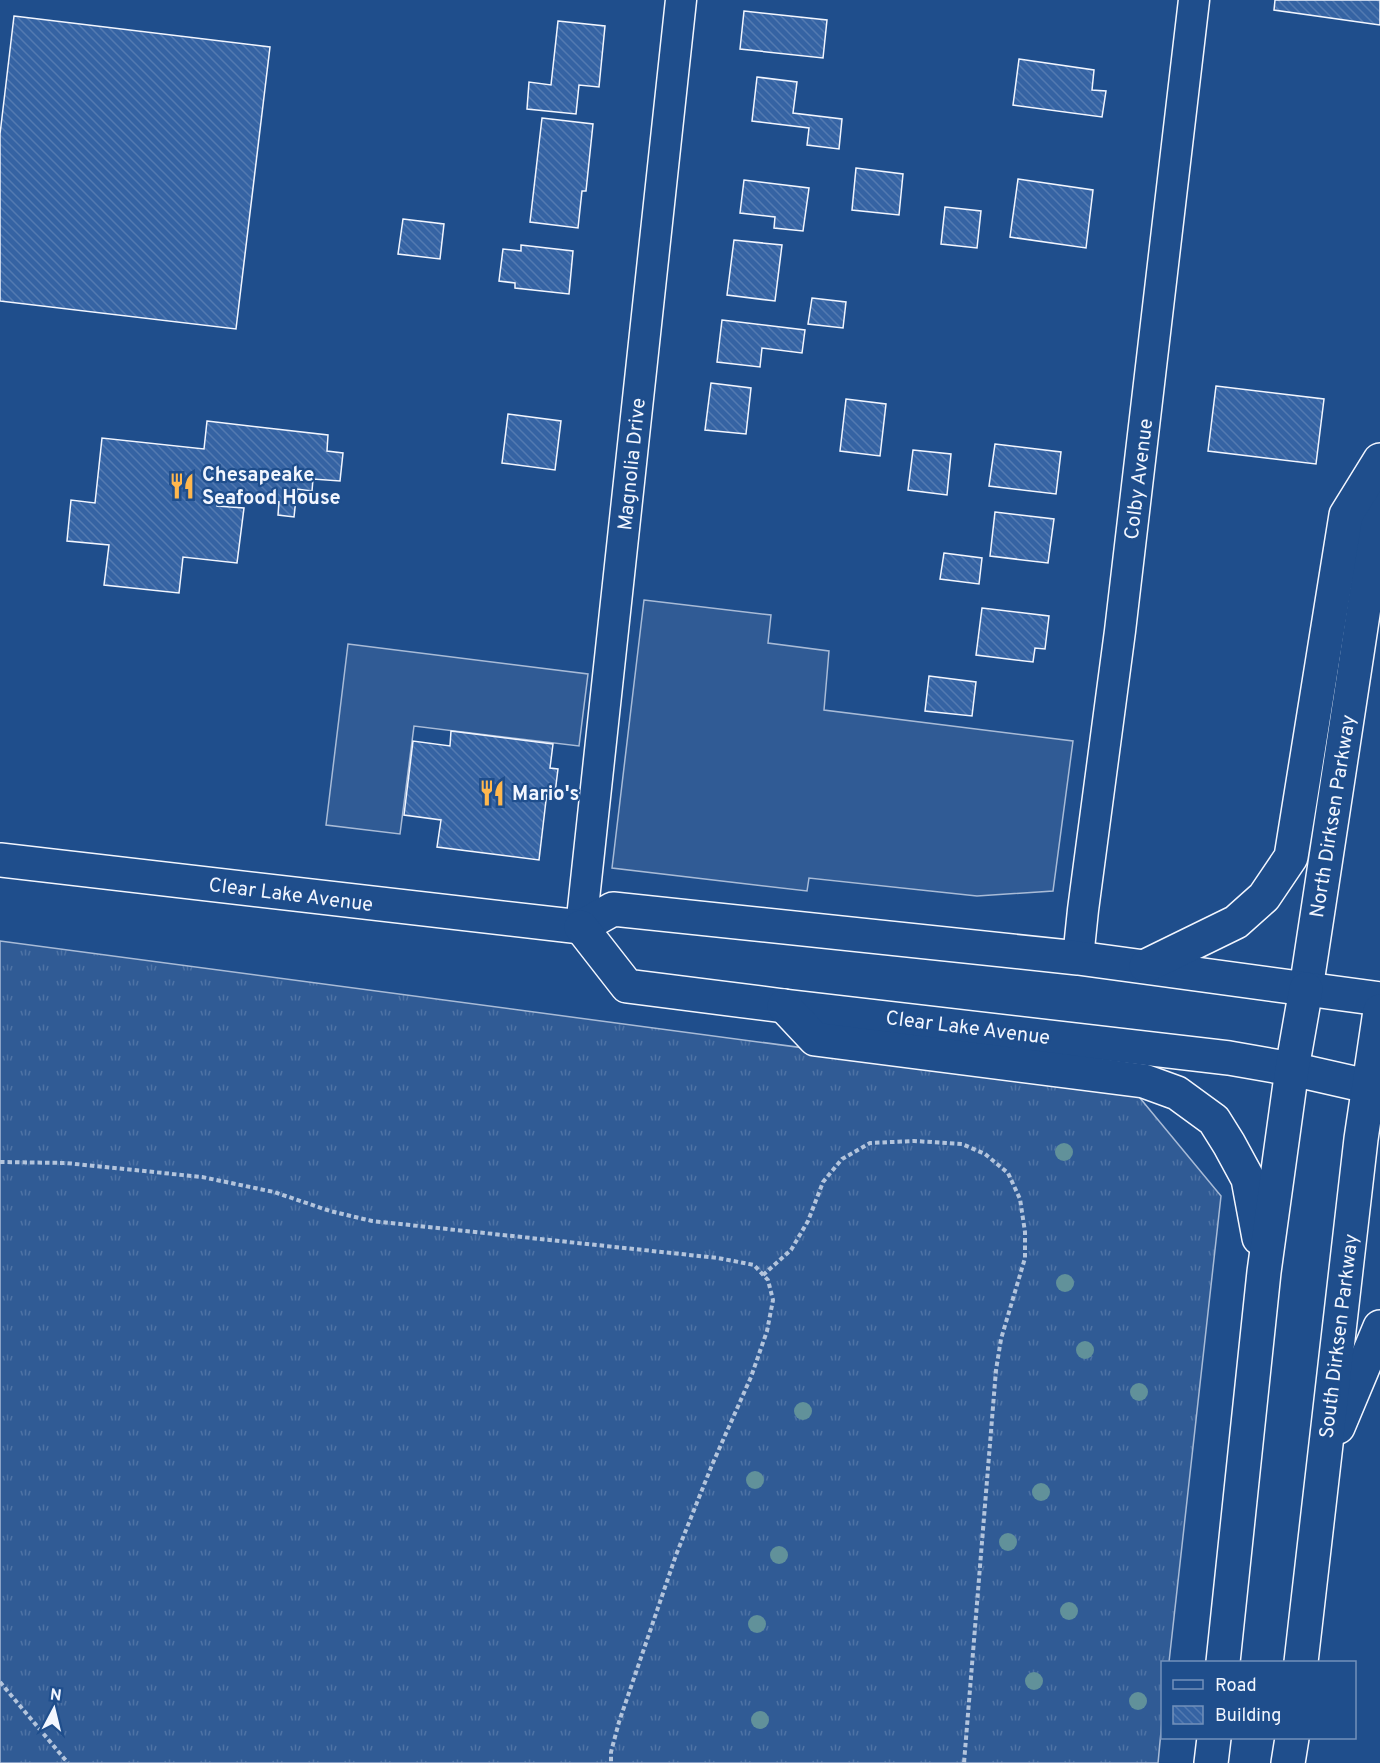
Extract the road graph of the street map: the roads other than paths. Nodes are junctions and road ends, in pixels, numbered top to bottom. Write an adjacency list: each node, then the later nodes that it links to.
1 (681, 0): 6 (street, Magnolia Drive)
2 (1194, 0): 7 (street, Colby Avenue)
3 (1380, 460): 8 (main road)
4 (1380, 502): 9 (main road, North Dirksen Parkway)
5 (0, 860): 6 (main road, Clear Lake Avenue)
6 (581, 927): 7 (main road); 11 (main road, Clear Lake Avenue)
7 (1078, 958): 8 (main road)
8 (1146, 966): 9 (main road)
9 (1306, 989): 10 (main road); 13 (main road, North Dirksen Parkway)
10 (1380, 999)
11 (784, 1006): 13 (main road, Clear Lake Avenue); 15 (main road)
12 (1380, 1011): 14 (main road, South Dirksen Parkway)
13 (1292, 1069): 14 (main road, Clear Lake Avenue); 15 (main road, North Dirksen Parkway)
14 (1374, 1088): 17 (main road, South Dirksen Parkway)
15 (1264, 1272): 18 (main road)
16 (1380, 1327): 17 (main road)
17 (1324, 1462): 19 (main road, South Dirksen Parkway)
18 (1223, 1661)
19 (1301, 1661)
20 (1214, 1739): 22 (main road)
21 (1292, 1739): 23 (main road)
22 (1211, 1763)
23 (1288, 1763)

